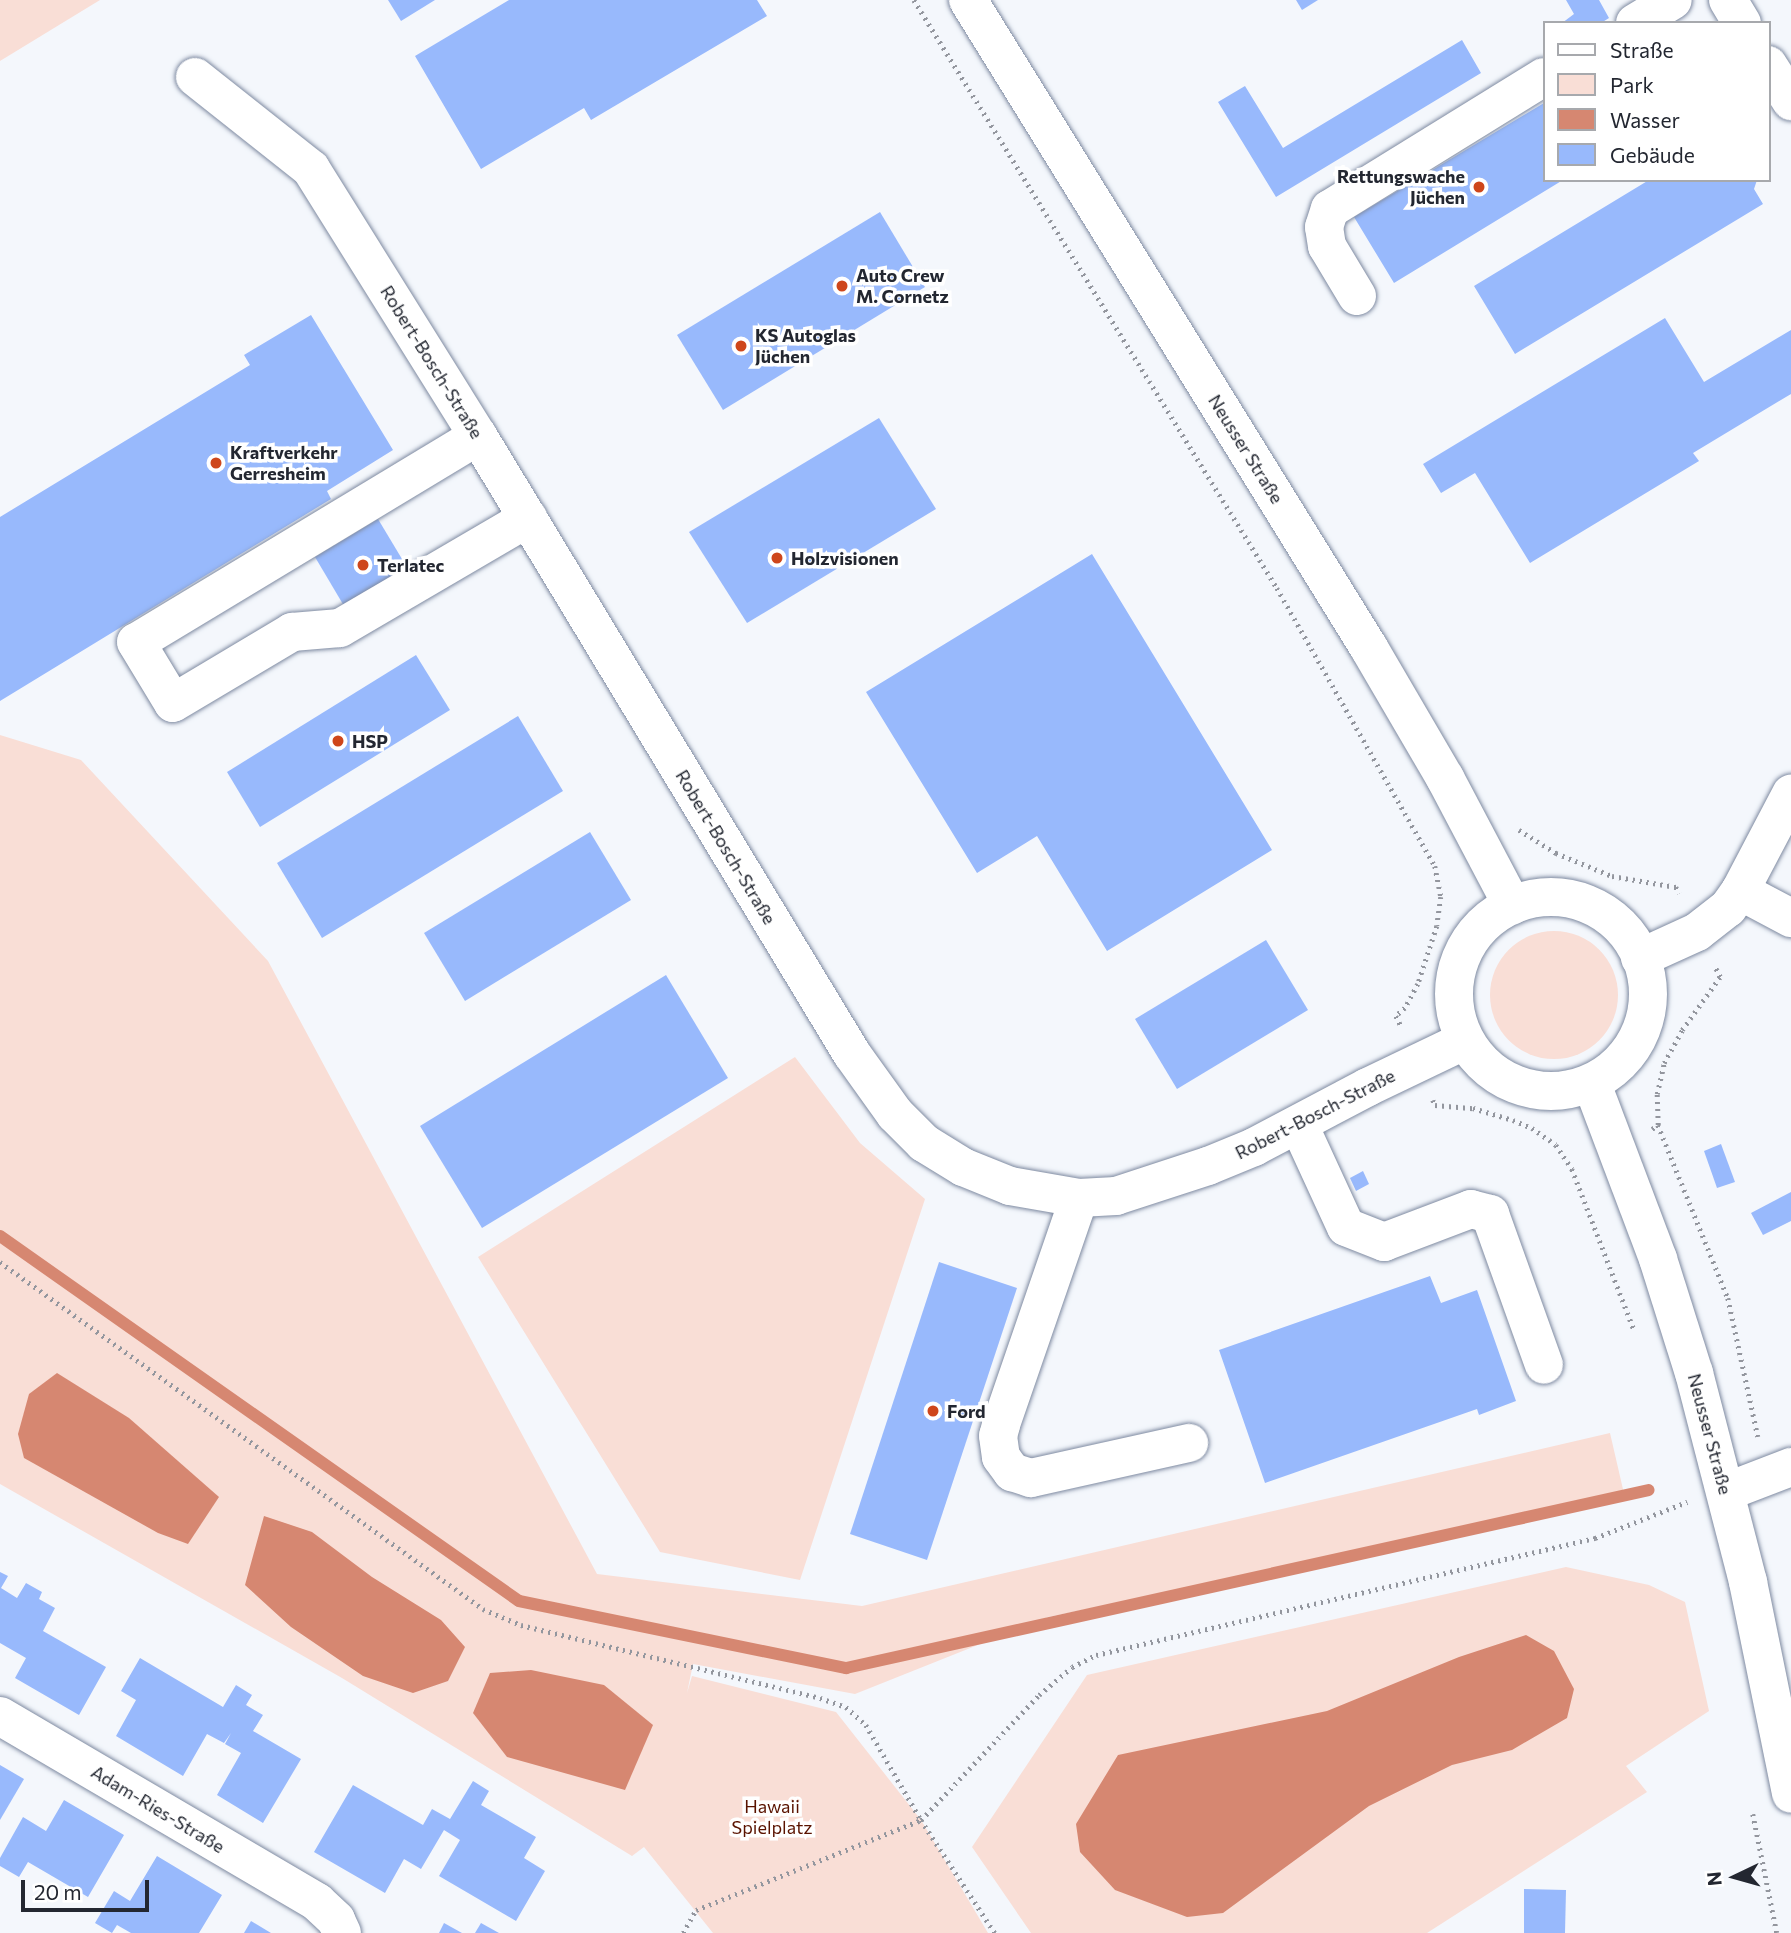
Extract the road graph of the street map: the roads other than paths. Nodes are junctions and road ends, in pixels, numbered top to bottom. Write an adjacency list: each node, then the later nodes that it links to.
1 (968, 0): 15 (street, Neusser Straße)
2 (1673, 0): 4 (street)
3 (1728, 0): 5 (street)
4 (1638, 21)
5 (1741, 21)
6 (1770, 68): 9 (street)
7 (195, 77): 11 (street, Robert-Bosch-Straße)
8 (1542, 79): 10 (street)
9 (1791, 102)
10 (1357, 296)
11 (478, 436): 12 (street, Robert-Bosch-Straße); 12 (street)
12 (528, 518): 21 (street, Robert-Bosch-Straße)
13 (1791, 794): 14 (street)
14 (1741, 891): 16 (street); 17 (street)
15 (1511, 905): 17 (street); 18 (street)
16 (1791, 918)
17 (1640, 958): 19 (street)
18 (1464, 1041): 19 (street); 20 (street, Robert-Bosch-Straße)
19 (1592, 1084): 25 (street, Neusser Straße)
20 (1299, 1125): 21 (street, Robert-Bosch-Straße); 22 (street)
21 (1079, 1198): 23 (street)
22 (1544, 1365)
23 (1189, 1443)
24 (1791, 1467): 25 (street)
25 (1726, 1492): 27 (street, Neusser Straße)
26 (0, 1716): 28 (street, Adam-Ries-Straße)
27 (1791, 1794)
28 (342, 1933)

